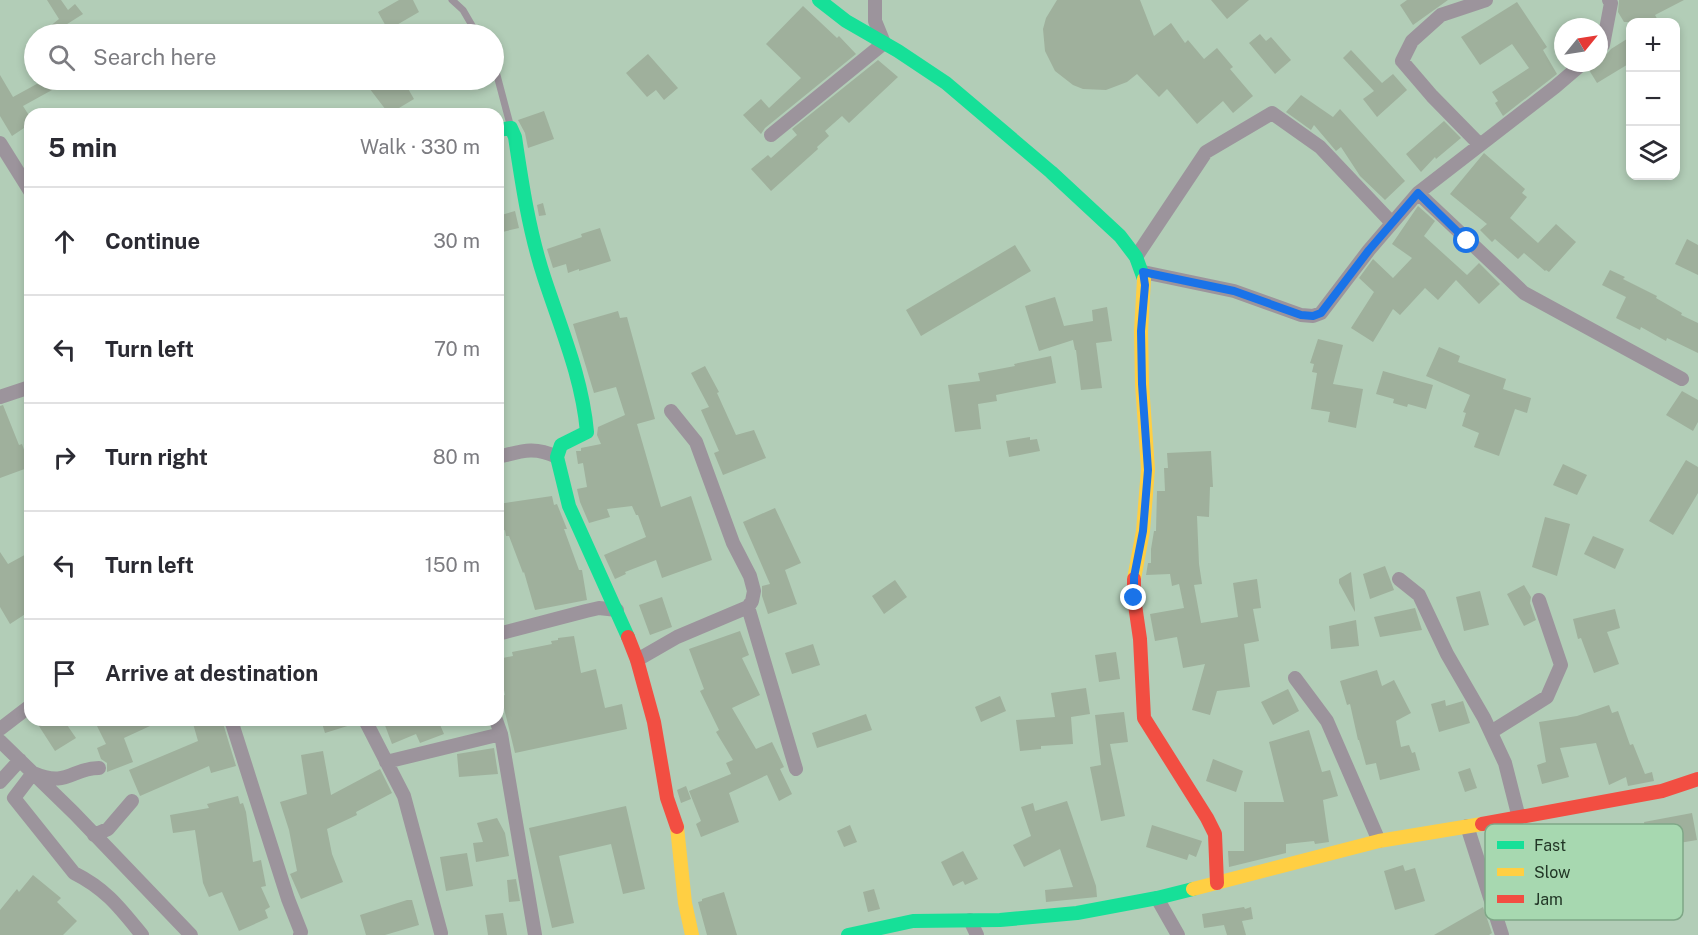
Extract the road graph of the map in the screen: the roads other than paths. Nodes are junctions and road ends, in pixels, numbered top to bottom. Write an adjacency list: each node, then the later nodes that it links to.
1 (452, 0): 7 (lane)
2 (819, 0): 8 (street)
3 (875, 0): 8 (street)
4 (1486, 0): 15 (street)
5 (1609, 0): 6 (street)
6 (1608, 19)
7 (471, 24)
8 (884, 43): 13 (street); 19 (street)
9 (1573, 72): 15 (street)
10 (498, 90): 11 (lane)
11 (501, 108)
12 (505, 129): 26 (street)
13 (771, 135)
14 (0, 142): 16 (street)
15 (1480, 145): 17 (street)
16 (24, 181)
17 (1418, 193): 18 (street); 21 (street)
18 (1392, 223): 19 (street); 20 (street)
19 (1136, 256): 20 (street)
20 (1143, 272): 55 (street)
21 (1682, 378)
22 (24, 389): 23 (street)
23 (0, 398)
24 (671, 411): 29 (street)
25 (504, 455): 26 (street)
26 (557, 457): 30 (street)
27 (1399, 579): 39 (street)
28 (1539, 600): 39 (street)
29 (747, 607): 32 (street); 45 (street)
30 (617, 610): 31 (street); 32 (street)
31 (504, 632)
32 (637, 660): 64 (street)
33 (1295, 678): 53 (street)
34 (24, 711): 38 (street)
35 (233, 726): 62 (street)
36 (368, 726): 43 (street)
37 (498, 726): 40 (street)
38 (0, 729)
39 (1491, 732): 50 (street)
40 (501, 734): 43 (street); 63 (street)
41 (0, 741): 42 (street)
42 (20, 760): 46 (street); 48 (street)
43 (386, 762): 59 (street)
44 (99, 768): 46 (street)
45 (796, 769)
46 (33, 773): 52 (street); 60 (street)
47 (1698, 779): 50 (street)
48 (0, 782)
49 (132, 801): 52 (street)
50 (1520, 818): 51 (street)
51 (1467, 826): 53 (street); 54 (street)
52 (94, 835): 61 (street)
53 (1379, 841): 55 (street)
54 (1485, 882)
55 (1217, 883): 56 (street)
56 (1157, 898): 57 (street); 67 (street)
57 (970, 920): 65 (street); 66 (street)
58 (1497, 920): 68 (street)
59 (441, 933)
60 (142, 935)
61 (191, 935)
62 (300, 935)
63 (535, 935)
64 (692, 935)
65 (848, 935)
66 (977, 935)
67 (1178, 935)
68 (1502, 935)

